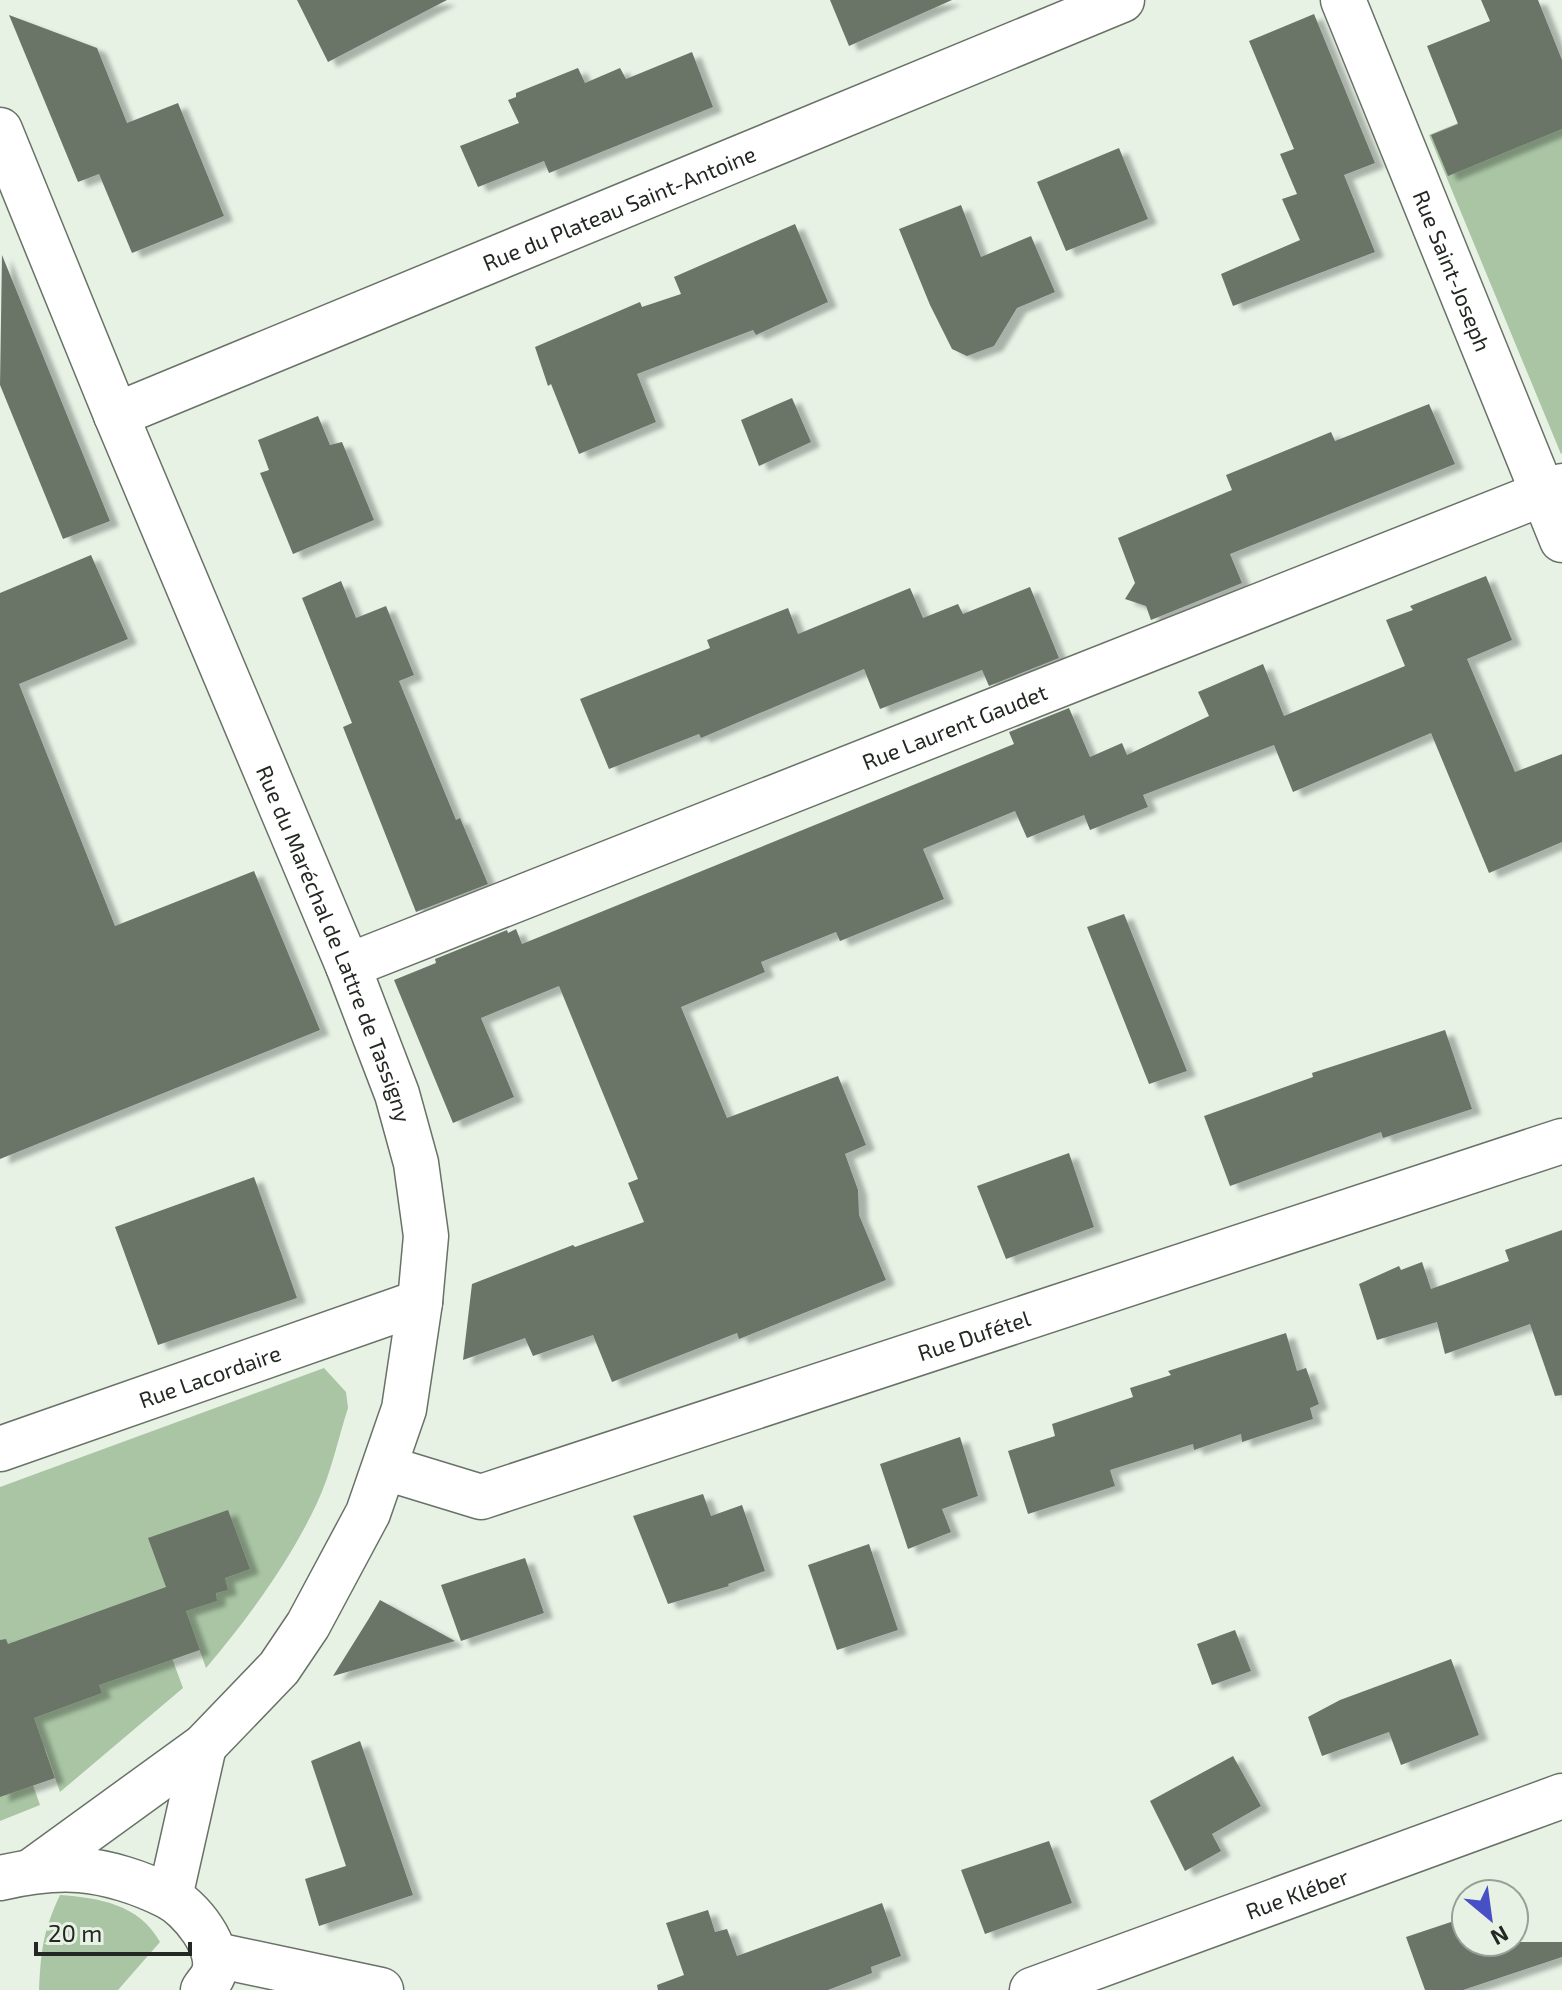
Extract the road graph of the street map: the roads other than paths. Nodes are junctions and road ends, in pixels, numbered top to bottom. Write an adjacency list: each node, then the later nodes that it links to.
1 (1122, 0): 4 (street, Rue du Plateau Saint-Antoine)
2 (1343, 0): 5 (street, Rue Saint-Joseph)
3 (0, 130): 4 (street, Rue du Maréchal de Lattre de Tassigny)
4 (116, 415): 7 (street, Rue du Maréchal de Lattre de Tassigny)
5 (1553, 490): 6 (street, Rue Saint-Joseph); 7 (street, Rue Laurent Gaudet)
6 (1562, 540)
7 (348, 966): 9 (street, Rue du Maréchal de Lattre de Tassigny)
8 (1562, 1141): 11 (street, Rue Dufétel)
9 (420, 1302): 10 (street, Rue Lacordaire); 11 (street, Rue du Maréchal de Lattre de Tassigny)
10 (0, 1449)
11 (386, 1468): 12 (street, Rue du Maréchal de Lattre de Tassigny)
12 (204, 1746): 14 (street, Rue du Maréchal de Lattre de Tassigny); 15 (street)
13 (1562, 1796): 18 (street, Rue Kléber)
14 (17, 1874): 15 (street)
15 (170, 1897): 16 (street)
16 (213, 1977): 17 (street)
17 (381, 1990)
18 (1032, 1990)

